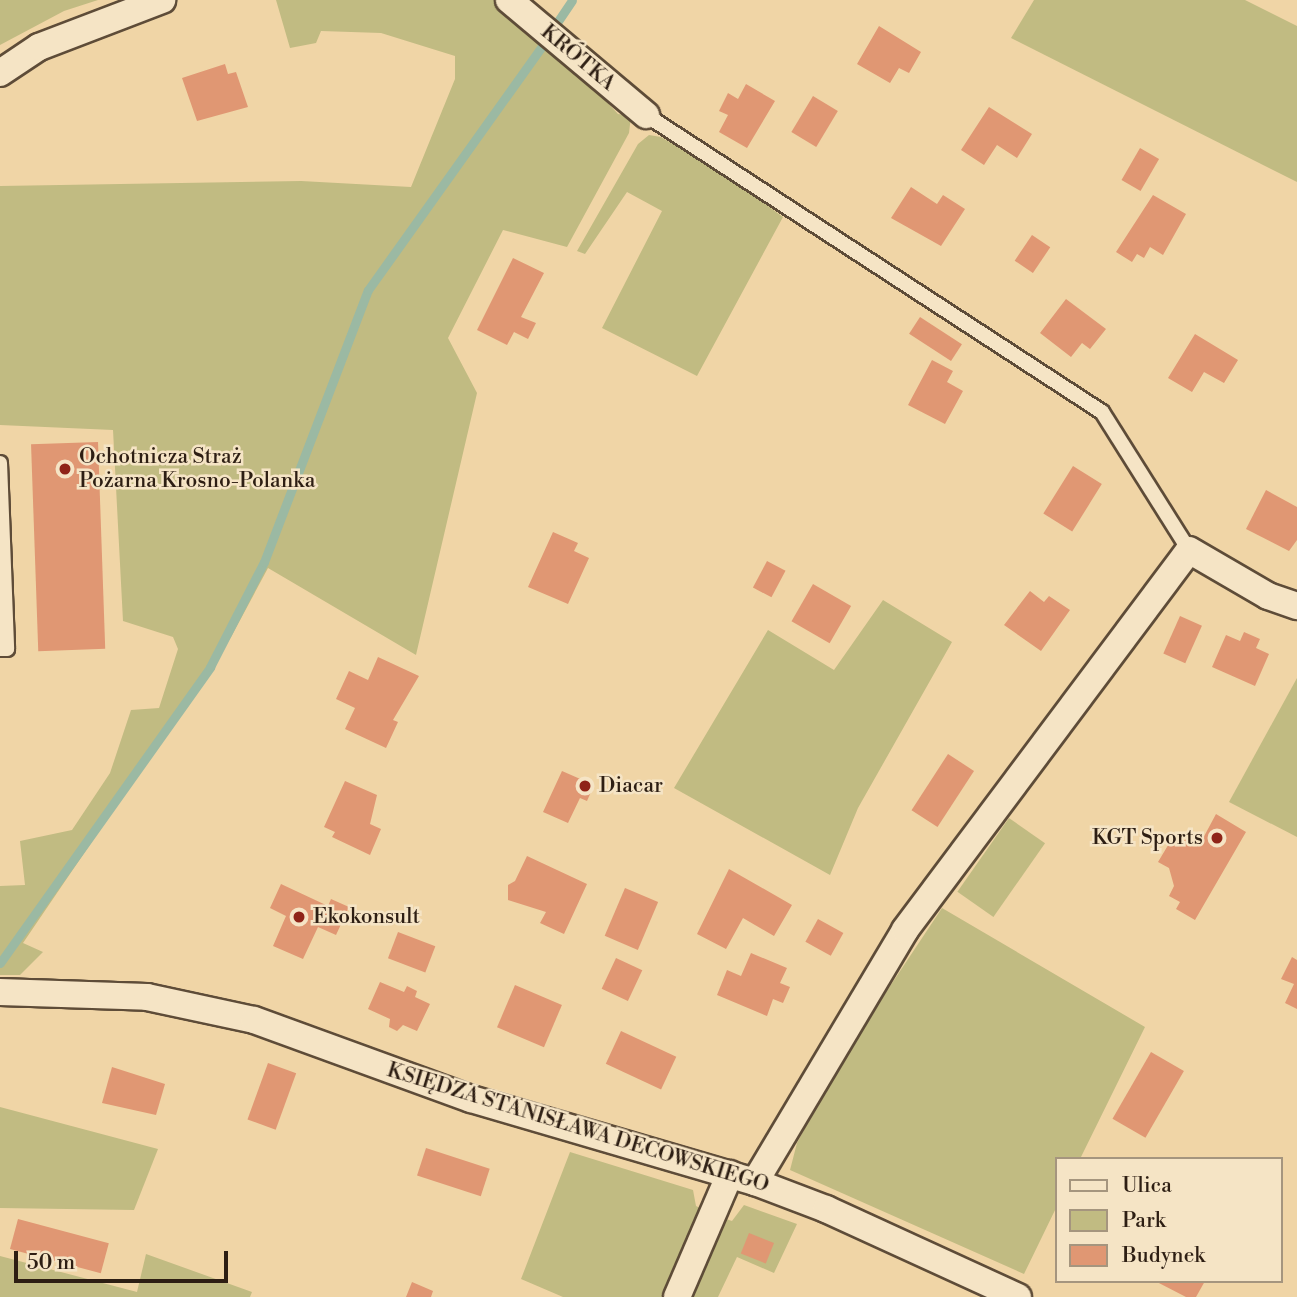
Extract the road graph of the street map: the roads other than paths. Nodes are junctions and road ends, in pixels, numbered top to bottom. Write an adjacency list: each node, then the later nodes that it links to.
1 (162, 0): 3 (street)
2 (509, 0): 4 (street, KRÓTKA)
3 (0, 73)
4 (646, 116): 6 (lane)
5 (0, 463): 8 (lane)
6 (1189, 550): 7 (street); 10 (street)
7 (1297, 606)
8 (0, 649)
9 (0, 992): 10 (street, KSIĘDZA STANISŁAWA DECOWSKIEGO)
10 (742, 1178): 11 (street); 12 (street, KSIĘDZA STANISŁAWA DECOWSKIEGO)
11 (677, 1297)
12 (1018, 1297)

